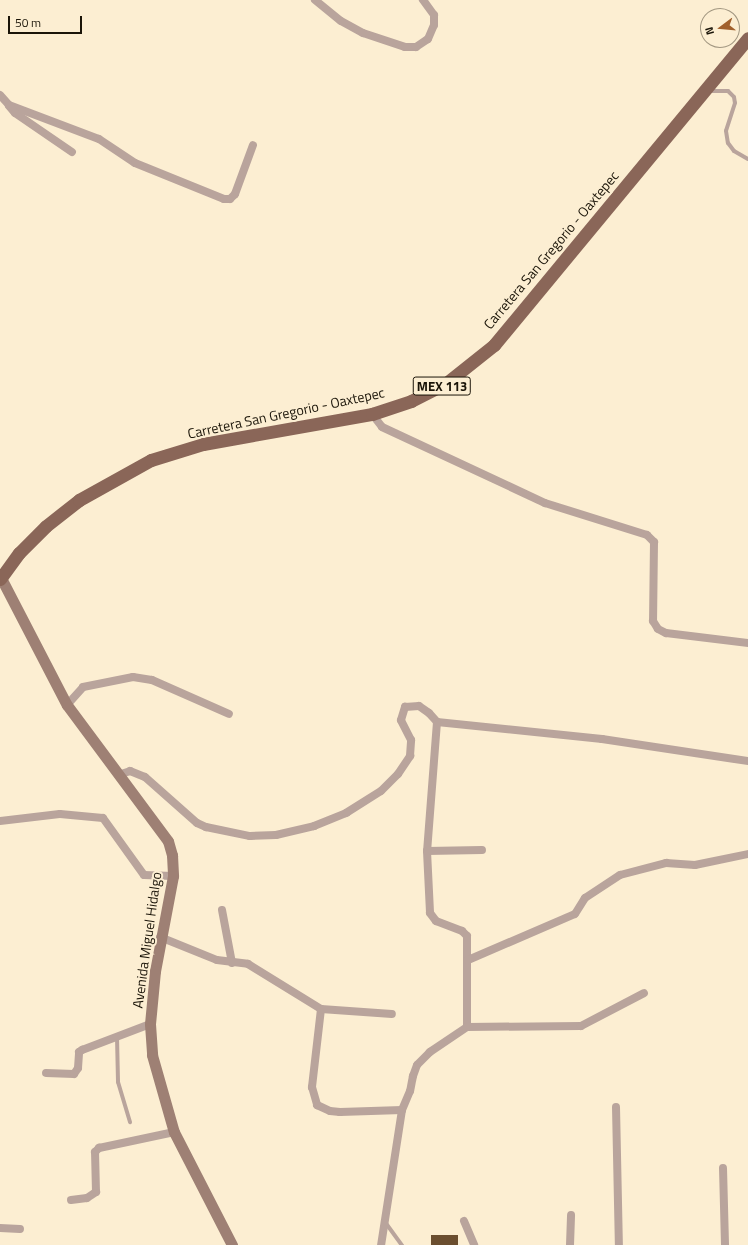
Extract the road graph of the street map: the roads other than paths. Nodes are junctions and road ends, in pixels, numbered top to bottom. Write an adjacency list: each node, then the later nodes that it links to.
1 (315, 0): 2 (street)
2 (423, 0)
3 (748, 38): 4 (main road, Carretera San Gregorio - Oaxtepec / MEX 113)
4 (703, 91): 9 (lane); 10 (main road, Carretera San Gregorio - Oaxtepec / MEX 113)
5 (0, 95): 6 (street)
6 (9, 105): 7 (street); 8 (street)
7 (253, 145)
8 (72, 152)
9 (748, 159)
10 (372, 414): 11 (main road, Carretera San Gregorio - Oaxtepec / MEX 113, bridge); 12 (street)
11 (0, 578): 13 (main road, Avenida Miguel Hidalgo)
12 (748, 643)
13 (67, 705): 14 (street); 17 (main road, Avenida Miguel Hidalgo)
14 (229, 714)
15 (437, 722): 16 (street); 17 (street); 20 (street)
16 (748, 761)
17 (118, 775): 22 (main road, Avenida Miguel Hidalgo)
18 (0, 821): 22 (street)
19 (482, 850): 20 (street)
20 (427, 851): 25 (street)
21 (748, 854): 25 (street)
22 (173, 876): 24 (main road, Avenida Miguel Hidalgo)
23 (222, 910): 26 (street)
24 (160, 937): 26 (street); 30 (main road, Avenida Miguel Hidalgo)
25 (468, 960): 31 (street)
26 (232, 963): 28 (street)
27 (644, 993): 31 (street)
28 (321, 1009): 29 (street); 35 (street)
29 (392, 1014)
30 (150, 1024): 32 (street); 37 (main road, Avenida Miguel Hidalgo)
31 (466, 1027): 35 (street)
32 (117, 1037): 33 (street); 36 (lane)
33 (46, 1073)
34 (616, 1106): 50 (street)
35 (402, 1110): 42 (street)
36 (130, 1122)
37 (174, 1132): 39 (street); 45 (main road, Avenida Miguel Hidalgo)
38 (724, 1168): 51 (street)
39 (71, 1200)
40 (571, 1215): 49 (street)
41 (464, 1221): 48 (street)
42 (385, 1222): 46 (street); 47 (lane)
43 (0, 1228): 44 (street)
44 (20, 1229)
45 (232, 1245)
46 (381, 1245)
47 (402, 1245)
48 (474, 1245)
49 (570, 1245)
50 (619, 1245)
51 (725, 1245)

